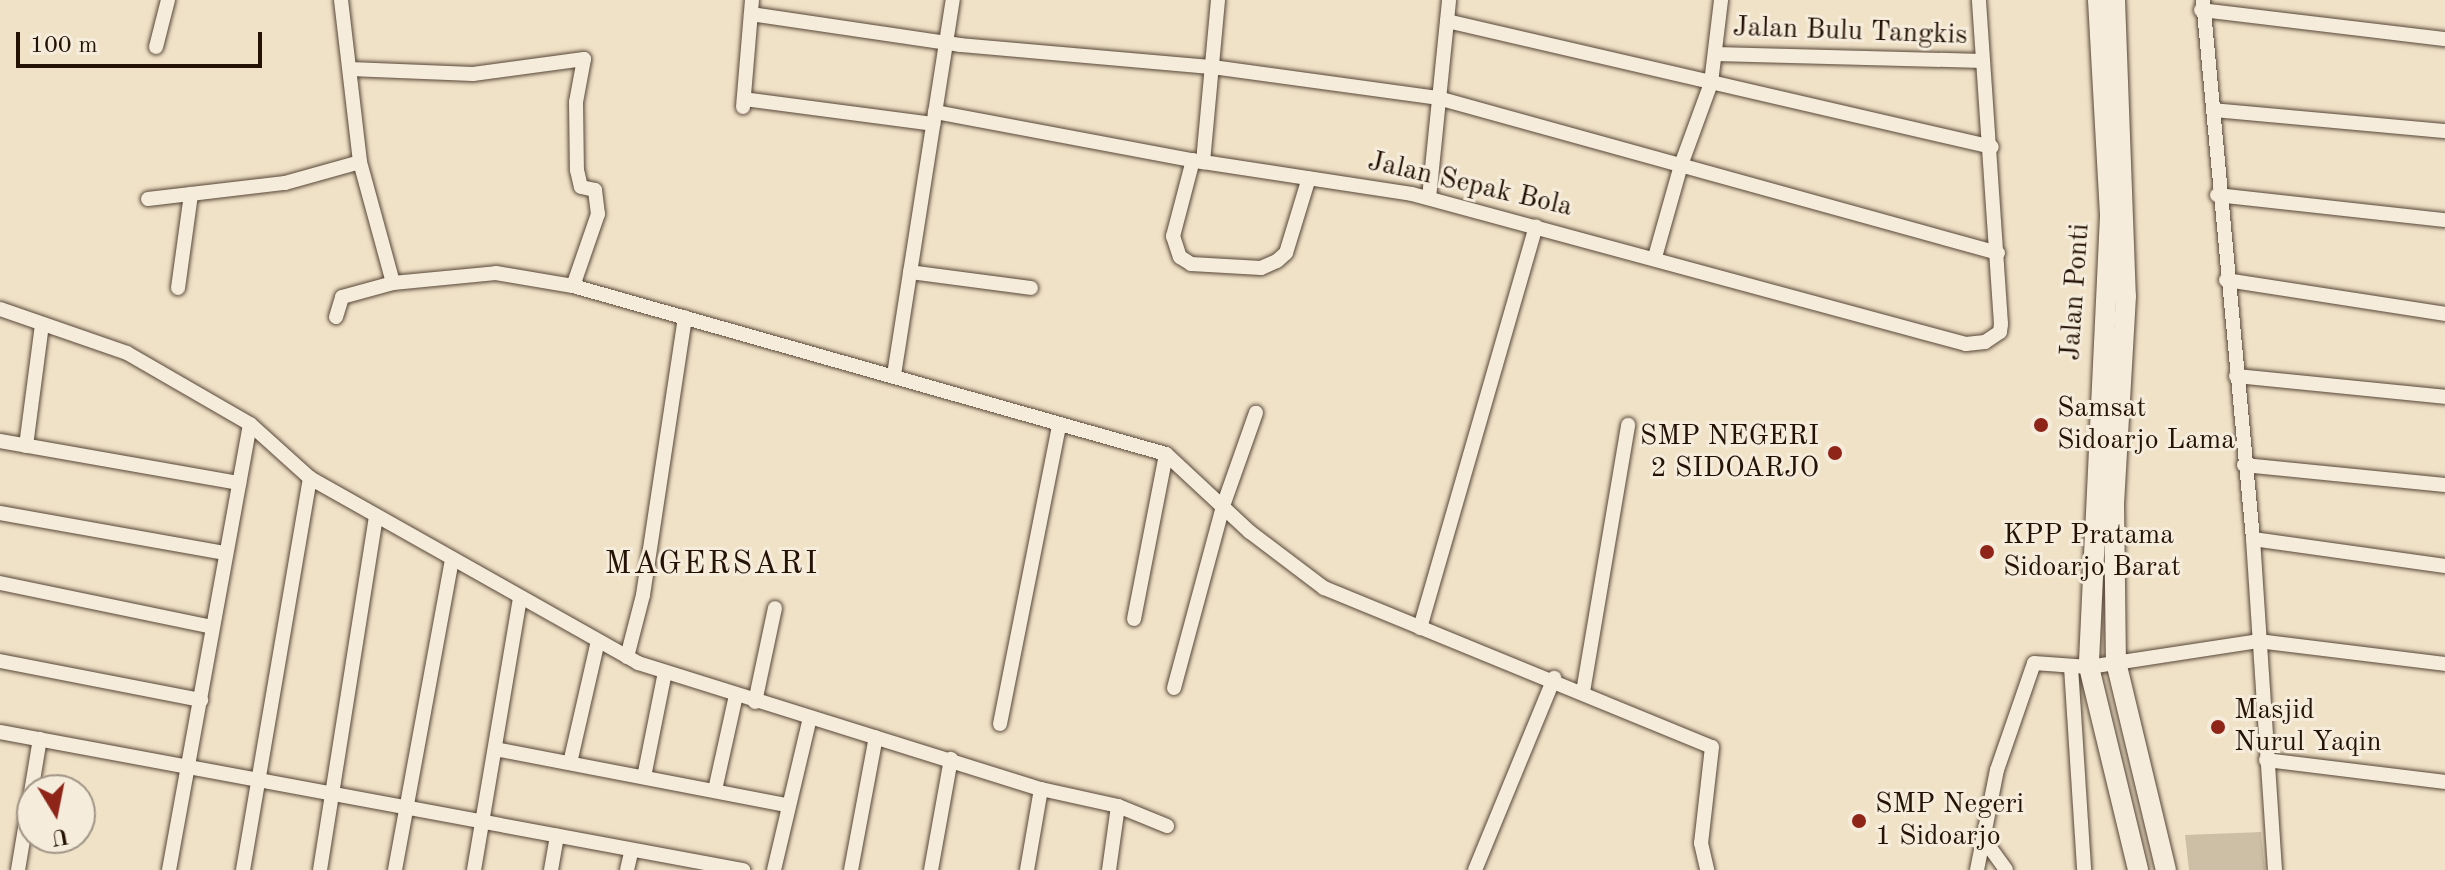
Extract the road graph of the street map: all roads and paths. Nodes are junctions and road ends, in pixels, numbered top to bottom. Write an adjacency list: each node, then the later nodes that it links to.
1 (168, 0): 15 (street)
2 (341, 0): 19 (street)
3 (953, 0): 14 (street)
4 (1218, 0): 18 (street)
5 (1449, 0): 12 (street)
6 (1721, 0): 16 (street)
7 (1979, 0): 17 (street)
8 (2098, 0): 82 (main road, Jalan Ponti)
9 (2115, 0): 80 (main road, Jalan Ponti)
10 (2202, 5): 13 (street); 22 (street)
11 (752, 7): 14 (street); 23 (street, Jalan Sepak Bola)
12 (1447, 21): 20 (street); 21 (street)
13 (2445, 39)
14 (947, 43): 18 (street); 23 (street)
15 (156, 47)
16 (1715, 54): 17 (street, Jalan Bulu Tangkis); 20 (street)
17 (1983, 61): 25 (street)
18 (1212, 67): 21 (street); 26 (street)
19 (350, 69): 27 (street); 41 (street)
20 (1711, 83): 25 (street); 28 (street)
21 (1438, 98): 28 (street); 32 (street)
22 (2213, 110): 24 (street); 31 (street)
23 (934, 118): 26 (street, Jalan Sepak Bola); 38 (street)
24 (2445, 131)
25 (1992, 147): 36 (street)
26 (1198, 161): 29 (street, Jalan Sepak Bola); 29 (street)
27 (360, 162): 30 (street); 40 (street)
28 (1681, 165): 36 (street); 37 (street)
29 (1309, 178): 32 (street, Jalan Sepak Bola)
30 (191, 194): 33 (street); 42 (street)
31 (2217, 195): 34 (street); 39 (street)
32 (1429, 198): 35 (street, Jalan Sepak Bola)
33 (148, 199)
34 (2445, 220)
35 (1536, 226): 37 (street, Jalan Sepak Bola); 75 (street)
36 (1998, 253): 37 (street, Jalan Sepak Bola)
37 (1655, 257)
38 (910, 272): 43 (street); 49 (street)
39 (2226, 280): 45 (street); 50 (street)
40 (393, 283): 41 (street); 46 (street)
41 (573, 286): 47 (street)
42 (178, 288)
43 (1031, 288)
44 (0, 309): 48 (street)
45 (2445, 314)
46 (336, 317)
47 (685, 317): 49 (street); 78 (street)
48 (42, 324): 53 (street); 57 (street)
49 (894, 375): 54 (street)
50 (2236, 376): 51 (street); 59 (street)
51 (2445, 397)
52 (1256, 413): 63 (street)
53 (250, 424): 60 (street); 61 (street)
54 (1059, 425): 58 (street); 91 (street)
55 (1628, 425): 86 (street)
56 (0, 441): 57 (street)
57 (26, 446): 61 (street)
58 (1166, 454): 63 (street); 73 (street)
59 (2244, 465): 62 (street); 66 (street)
60 (310, 478): 65 (street); 101 (street)
61 (239, 483): 67 (street)
62 (2445, 485)
63 (1223, 506): 75 (street); 85 (street)
64 (0, 513): 67 (street)
65 (376, 516): 68 (street); 105 (street)
66 (2253, 539): 69 (street); 77 (street)
67 (225, 553): 74 (street)
68 (452, 560): 71 (street); 106 (street)
69 (2445, 566)
70 (0, 583): 74 (street)
71 (520, 598): 76 (street); 95 (street)
72 (775, 608): 89 (street)
73 (1134, 619)
74 (213, 627): 88 (street)
75 (1420, 628): 84 (street)
76 (598, 641): 78 (street); 99 (street)
77 (2258, 641): 80 (street); 81 (street); 97 (street)
78 (627, 657): 83 (street)
79 (0, 661): 88 (street)
80 (2116, 662): 82 (street); 135 (main road, Jalan Ponti)
81 (2445, 664)
82 (2080, 667): 112 (street); 133 (street); 134 (main road, Jalan Ponti)
83 (665, 672): 87 (street); 100 (street)
84 (1554, 678): 86 (street); 129 (street)
85 (1174, 688)
86 (1583, 692): 130 (street)
87 (736, 695): 89 (street); 104 (street)
88 (201, 700): 98 (street)
89 (755, 702): 90 (street)
90 (810, 718): 93 (street); 107 (street)
91 (1000, 724)
92 (0, 732): 94 (street)
93 (876, 737): 96 (street); 125 (street)
94 (40, 739): 98 (street); 115 (street)
95 (495, 749): 99 (street); 109 (street)
96 (951, 759): 103 (street); 126 (street)
97 (2266, 760): 102 (street); 136 (street)
98 (188, 763): 101 (street); 116 (street)
99 (570, 763): 100 (street)
100 (644, 777): 104 (street)
101 (259, 779): 105 (street); 117 (street)
102 (2445, 782)
103 (1041, 789): 108 (street); 127 (street)
104 (715, 790): 107 (street)
105 (332, 793): 106 (street); 118 (street)
106 (406, 805): 109 (street); 119 (street)
107 (787, 805): 124 (street)
108 (1118, 806): 110 (street); 128 (street)
109 (483, 820): 111 (street); 120 (street)
110 (1167, 826)
111 (557, 836): 113 (street); 121 (street)
112 (1983, 838): 131 (street); 132 (street)
113 (631, 852): 114 (street); 122 (street)
114 (698, 866): 123 (street)
115 (18, 870)
116 (169, 870)
117 (243, 870)
118 (320, 870)
119 (395, 870)
120 (474, 870)
121 (551, 870)
122 (627, 870)
123 (743, 870)
124 (774, 870)
125 (851, 870)
126 (931, 870)
127 (1027, 870)
128 (1109, 870)
129 (1475, 870)
130 (1707, 870)
131 (1977, 870)
132 (2006, 870)
133 (2084, 870)
134 (2138, 870)
135 (2166, 870)
136 (2275, 870)

